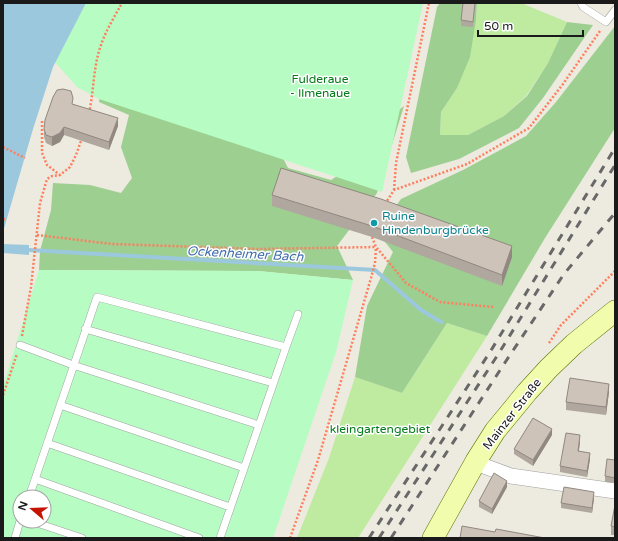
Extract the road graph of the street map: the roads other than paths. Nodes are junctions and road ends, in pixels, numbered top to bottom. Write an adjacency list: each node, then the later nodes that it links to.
1 (581, 3): 2 (lane)
2 (615, 10)
3 (615, 311): 13 (main road, Mainzer Straße)
4 (298, 314): 7 (lane)
5 (86, 330): 7 (lane); 8 (lane); 9 (lane)
6 (20, 345): 8 (lane)
7 (286, 347): 9 (lane)
8 (73, 365): 10 (lane); 11 (lane)
9 (273, 383): 11 (lane)
10 (60, 405): 12 (lane); 14 (lane)
11 (259, 425): 14 (lane)
12 (47, 443): 15 (lane); 18 (lane)
13 (476, 461): 17 (street); 23 (main road, Mainzer Straße)
14 (244, 468): 18 (lane)
15 (35, 479): 16 (lane); 21 (lane)
16 (31, 489)
17 (615, 491)
18 (230, 507): 22 (lane)
19 (52, 528): 20 (lane)
20 (82, 538)
21 (199, 538)
22 (220, 538)
23 (433, 538)

